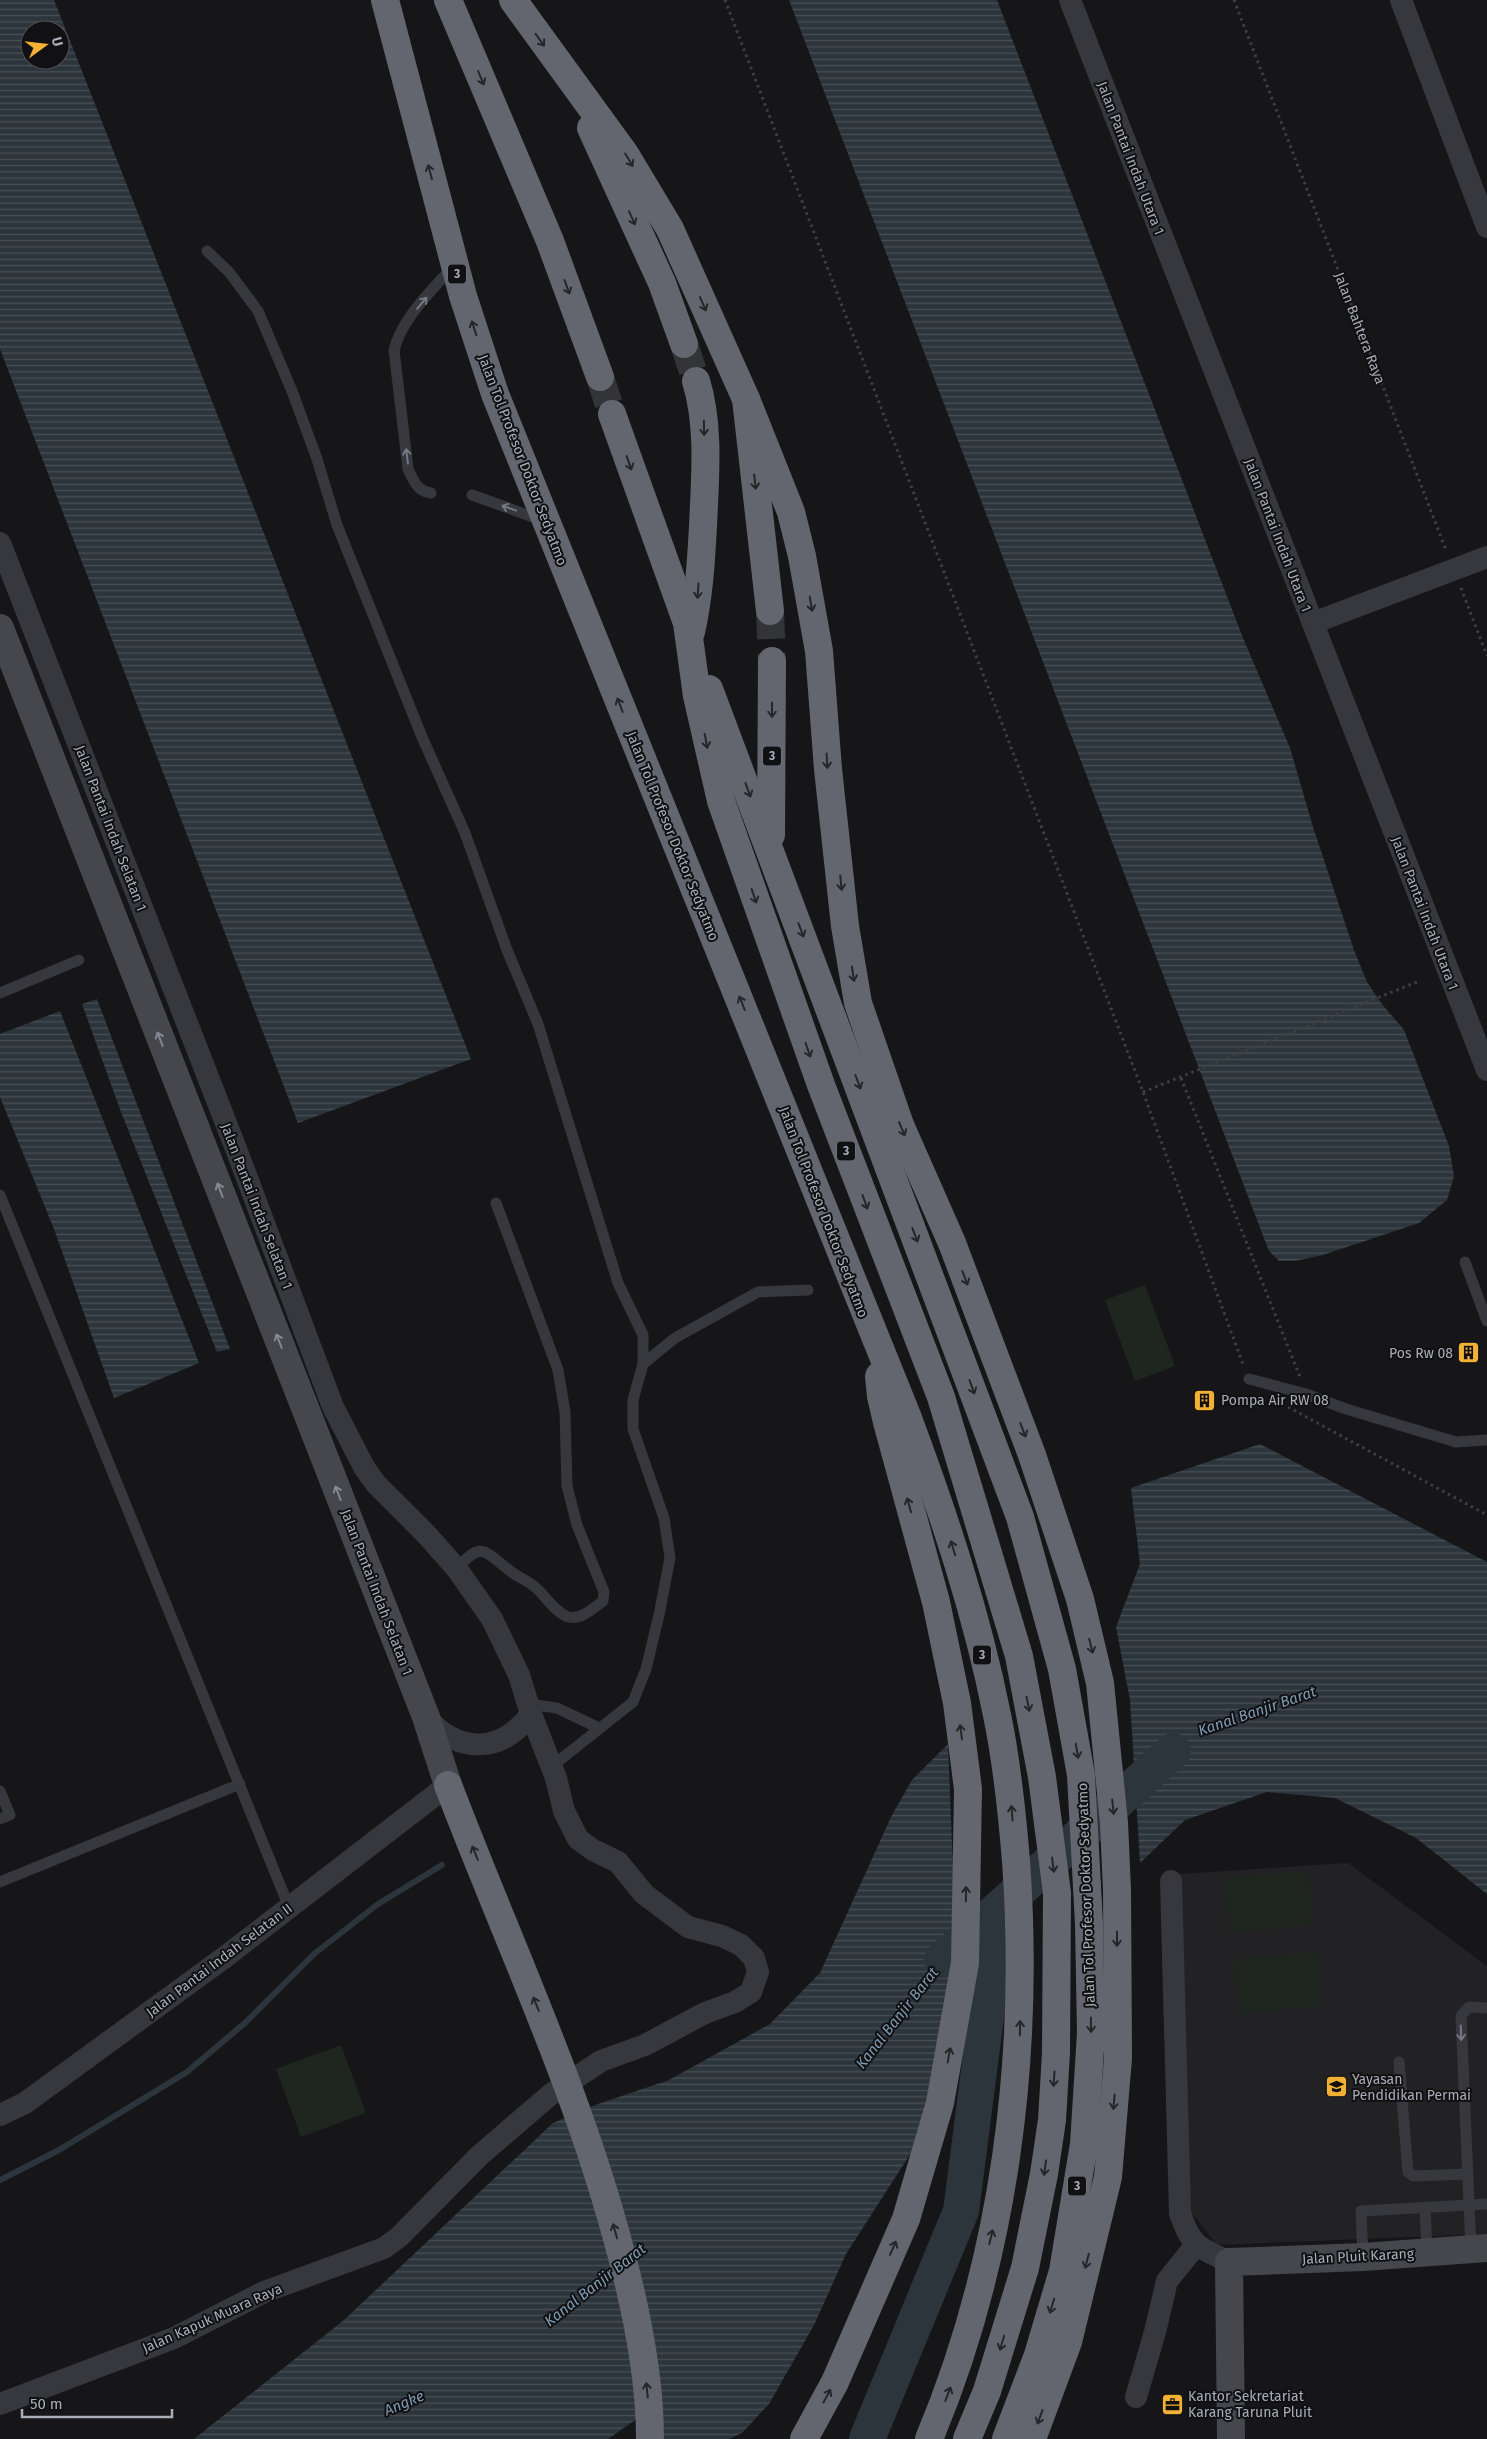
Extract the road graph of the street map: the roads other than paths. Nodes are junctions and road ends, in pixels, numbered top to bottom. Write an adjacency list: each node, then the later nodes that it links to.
1 (448, 0): 11 (highway, one-way to 11)
2 (512, 0): 6 (highway, one-way to 6)
3 (1070, 0): 21 (street, Jalan Pantai Indah Utara 1)
4 (1401, 0): 7 (street)
5 (383, 7): 9 (highway, Jalan Tol Profesor Doktor Sedyatmo / 3, one-way to 5)
6 (569, 78): 10 (highway, one-way to 10); 13 (highway, one-way to 13)
7 (1487, 227)
8 (207, 251): 35 (lane)
9 (455, 264): 15 (lane, one-way to 9); 17 (highway, Jalan Tol Profesor Doktor Sedyatmo / 3, one-way to 9)
10 (684, 344)
11 (600, 377)
12 (696, 381): 23 (highway, one-way to 23)
13 (746, 399): 20 (highway, one-way to 20); 69 (highway, one-way to 69)
14 (612, 414): 23 (highway, Jalan Tol Profesor Doktor Sedyatmo / 3, one-way to 23)
15 (431, 493)
16 (472, 495): 17 (lane, one-way to 16)
17 (545, 522): 34 (highway, Jalan Tol Profesor Doktor Sedyatmo / 3, one-way to 17)
18 (0, 543): 38 (street, Jalan Pantai Indah Selatan 1)
19 (1487, 557): 21 (street)
20 (770, 611)
21 (1313, 623): 28 (street, Jalan Pantai Indah Utara 1)
22 (0, 628): 40 (street, Jalan Pantai Indah Selatan 1, one-way to 22)
23 (690, 642): 25 (highway, Jalan Tol Profesor Doktor Sedyatmo / 3, one-way to 25); 67 (highway, Jalan Tol Profesor Doktor Sedyatmo / 3, one-way to 67)
24 (772, 661): 25 (highway, Jalan Tol Profesor Doktor Sedyatmo / 3, one-way to 25)
25 (771, 852): 68 (highway, Jalan Tol Profesor Doktor Sedyatmo / 3, one-way to 68)
26 (79, 960): 27 (lane)
27 (0, 993)
28 (1487, 1070)
29 (0, 1195): 43 (lane)
30 (496, 1203): 38 (lane)
31 (1465, 1262): 33 (lane)
32 (808, 1290): 35 (lane)
33 (1487, 1321)
34 (878, 1348): 65 (highway, one-way to 34); 66 (highway, Jalan Tol Profesor Doktor Sedyatmo / 3, one-way to 34)
35 (643, 1364): 41 (lane)
36 (1249, 1379): 37 (lane)
37 (1487, 1440)
38 (457, 1569): 39 (street, Jalan Pantai Indah Selatan 1)
39 (530, 1709): 40 (street, Jalan Pantai Indah Selatan 1); 41 (lane); 42 (street, Jalan Kapuk Muara Raya)
40 (426, 1717): 45 (street, Jalan Pantai Indah Selatan 1)
41 (599, 1728): 42 (lane)
42 (551, 1767): 63 (street, Jalan Kapuk Muara Raya)
43 (240, 1784): 48 (lane); 49 (lane)
44 (0, 1791): 46 (lane)
45 (440, 1791): 49 (street, Jalan Pantai Indah Selatan II); 64 (highway, one-way to 45)
46 (0, 1819)
47 (1170, 1881): 57 (street)
48 (0, 1882)
49 (289, 1907): 52 (street, Jalan Pantai Indah Selatan II)
50 (1487, 2008): 53 (lane, one-way to 53)
51 (1399, 2062): 53 (lane)
52 (0, 2115)
53 (1467, 2174): 55 (lane)
54 (1487, 2204): 55 (lane)
55 (1469, 2205): 56 (lane); 58 (lane)
56 (1425, 2207): 59 (lane); 60 (lane)
57 (1196, 2245): 61 (street); 62 (street)
58 (1479, 2249): 59 (street, Jalan Pluit Karang)
59 (1427, 2252): 60 (street, Jalan Pluit Karang)
60 (1363, 2257): 61 (street, Jalan Pluit Karang)
61 (1229, 2262): 70 (street)
62 (1136, 2397)
63 (0, 2404)
64 (650, 2439)
65 (804, 2439)
66 (929, 2439)
67 (967, 2439)
68 (1006, 2439)
69 (1032, 2439)
70 (1231, 2439)

